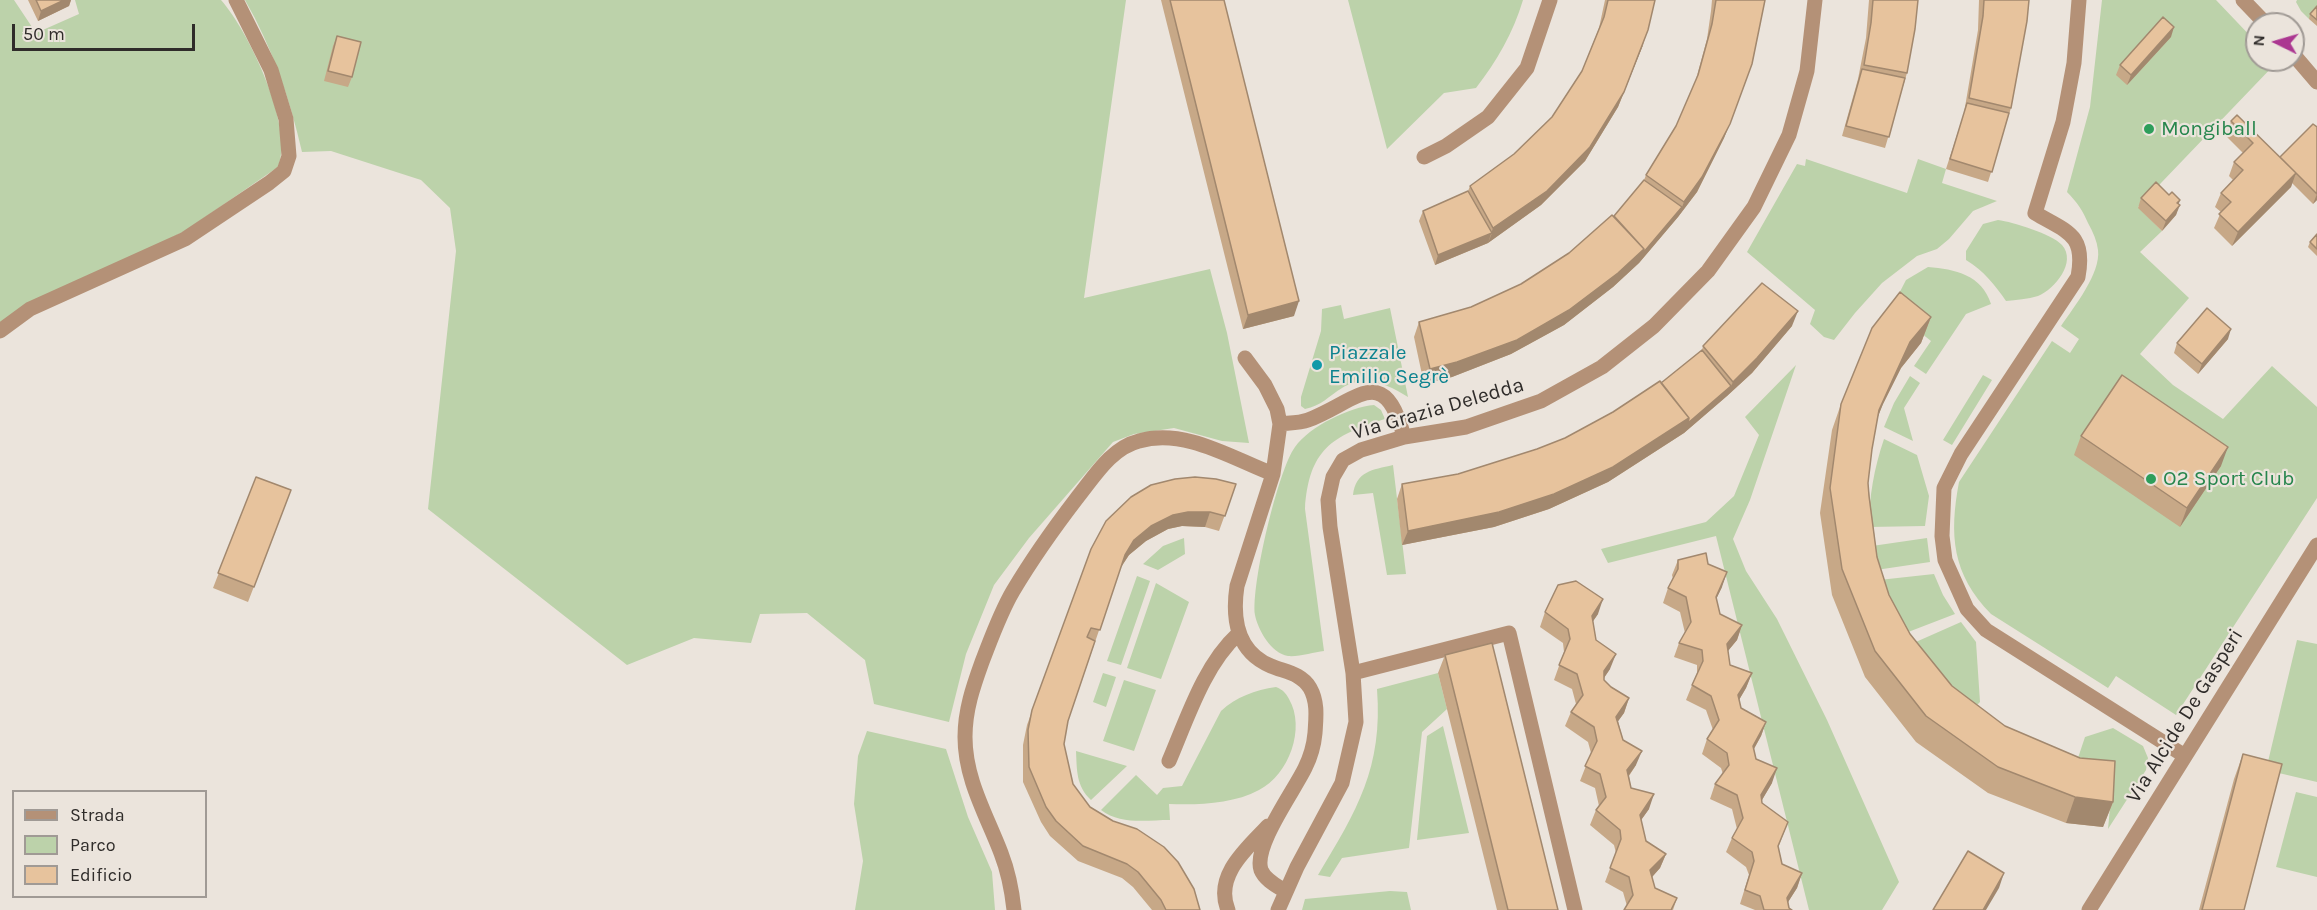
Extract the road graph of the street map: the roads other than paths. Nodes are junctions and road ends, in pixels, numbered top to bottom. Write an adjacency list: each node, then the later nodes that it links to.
1 (236, 0): 10 (street)
2 (1550, 0): 9 (street)
3 (1815, 0): 13 (street, Via Grazia Deledda)
4 (2079, 0): 18 (street)
5 (2243, 0): 6 (street)
6 (2254, 12)
7 (2305, 68): 8 (street)
8 (2317, 82)
9 (1424, 157)
10 (0, 331)
11 (1245, 358): 12 (street)
12 (1280, 424): 13 (street); 14 (street)
13 (1404, 437): 17 (street, Via Grazia Deledda)
14 (1273, 474): 16 (street); 22 (street)
15 (2317, 545): 18 (street, Via Alcide De Gasperi)
16 (1238, 633): 19 (street); 20 (street)
17 (1353, 673): 21 (street, Via Grazia Deledda); 26 (street)
18 (2185, 756): 27 (street, Via Alcide De Gasperi)
19 (1169, 761)
20 (1276, 818): 21 (street); 23 (street)
21 (1285, 891): 24 (street); 25 (street)
22 (1014, 910)
23 (1228, 910)
24 (1269, 910)
25 (1278, 910)
26 (1575, 910)
27 (2089, 910)

